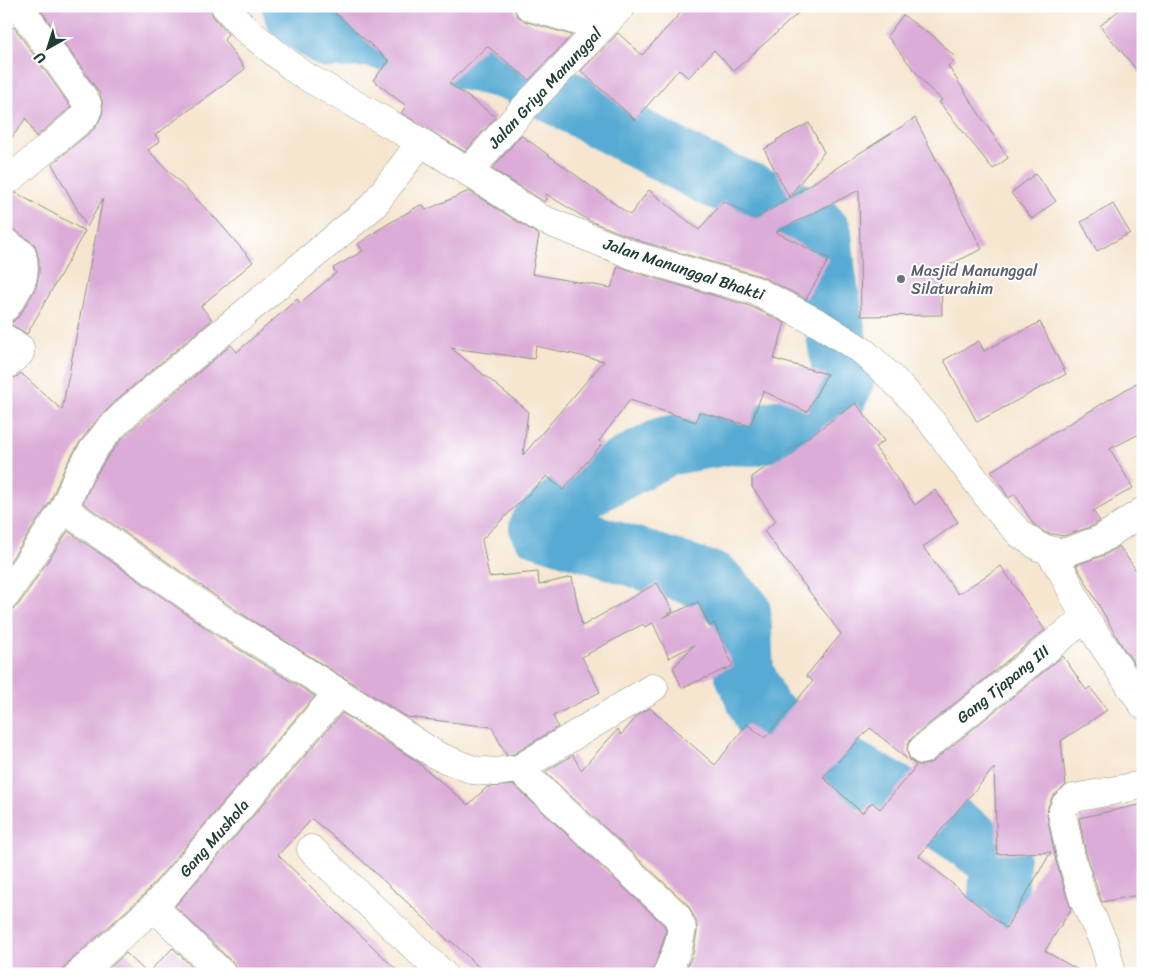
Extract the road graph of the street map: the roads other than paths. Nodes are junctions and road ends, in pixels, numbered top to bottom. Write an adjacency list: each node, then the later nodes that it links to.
1 (19, 6): 8 (street)
2 (225, 6): 6 (street, Jalan Manunggal Bhakti)
3 (529, 6): 5 (street)
4 (622, 6): 5 (street, Jalan Griya Manunggal)
5 (601, 28): 7 (street, Jalan Griya Manunggal)
6 (421, 142): 7 (street, Jalan Manunggal Bhakti); 13 (street)
7 (468, 172): 15 (street, Jalan Manunggal Bhakti)
8 (6, 180)
9 (6, 243): 10 (street)
10 (6, 307)
11 (6, 339): 12 (street)
12 (6, 365)
13 (64, 509): 16 (street); 19 (street)
14 (1143, 511): 15 (street)
15 (1049, 551): 17 (street)
16 (6, 595)
17 (1085, 618): 20 (street); 21 (street, Gang Tjapang III)
18 (654, 687): 22 (street)
19 (339, 692): 22 (street); 25 (street, Gang Mushola)
20 (1143, 705)
21 (922, 750)
22 (519, 769): 30 (street)
23 (1143, 785): 26 (street)
24 (311, 849): 29 (street)
25 (154, 907): 27 (street, Gang Mushola); 28 (street)
26 (1115, 971)
27 (79, 974)
28 (222, 974)
29 (443, 974)
30 (667, 974)

